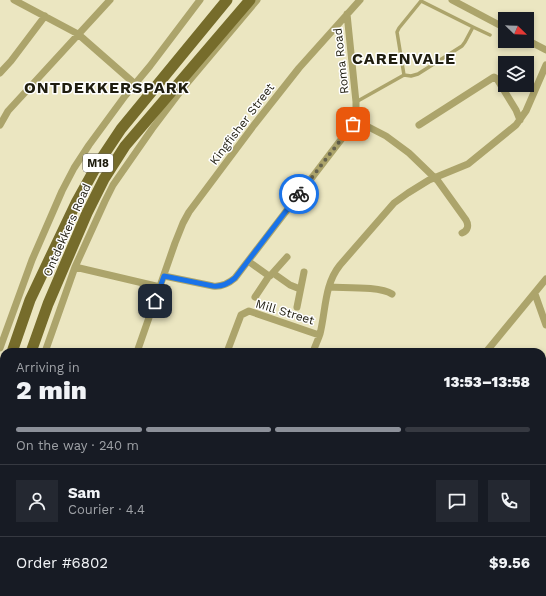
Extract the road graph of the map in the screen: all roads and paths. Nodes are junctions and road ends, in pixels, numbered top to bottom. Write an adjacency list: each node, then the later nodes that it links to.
1 (14, 0): 11 (street)
2 (110, 0): 14 (street)
3 (200, 0): 21 (street, Ontdekkers Road)
4 (227, 0): 46 (main road, Ontdekkers Road / M18)
5 (250, 0): 47 (main road, Ontdekkers Road / M18)
6 (258, 0): 31 (street, Ontdekkers Road)
7 (360, 0): 10 (street, Kingfisher Street)
8 (420, 0): 13 (lane); 20 (lane)
9 (452, 0): 12 (street)
10 (347, 14): 22 (street, Roma Road); 34 (street, Kingfisher Street)
11 (45, 16): 14 (street); 19 (street)
12 (498, 24)
13 (473, 27): 15 (lane); 20 (lane)
14 (78, 34): 21 (street); 25 (street)
15 (490, 35)
16 (534, 44): 17 (street)
17 (546, 50)
18 (546, 65): 24 (street)
19 (0, 73)
20 (404, 75): 22 (lane)
21 (135, 84): 45 (street, Ontdekkers Road)
22 (356, 102): 23 (street, Roma Road)
23 (355, 120): 27 (street); 30 (street)
24 (520, 120): 26 (street); 27 (street)
25 (0, 125)
26 (419, 125)
27 (434, 178): 28 (street); 37 (street)
28 (462, 233)
29 (287, 256): 33 (street)
30 (248, 261): 33 (street); 34 (street)
31 (75, 267): 36 (street); 48 (street, Ontdekkers Road)
32 (304, 272): 38 (street)
33 (271, 275): 38 (street); 41 (street)
34 (164, 276): 36 (street, Kingfisher Street)
35 (546, 280): 40 (street)
36 (160, 287): 49 (street, Kingfisher Street)
37 (329, 287): 39 (street); 44 (street)
38 (300, 289): 42 (street)
39 (392, 294)
40 (535, 294): 43 (street); 52 (street)
41 (255, 297)
42 (297, 307)
43 (546, 325)
44 (320, 335): 50 (street, Mill Street); 51 (street)
45 (0, 348)
46 (13, 348)
47 (32, 348)
48 (46, 348)
49 (138, 348)
50 (228, 348)
51 (315, 348)
52 (489, 348)

